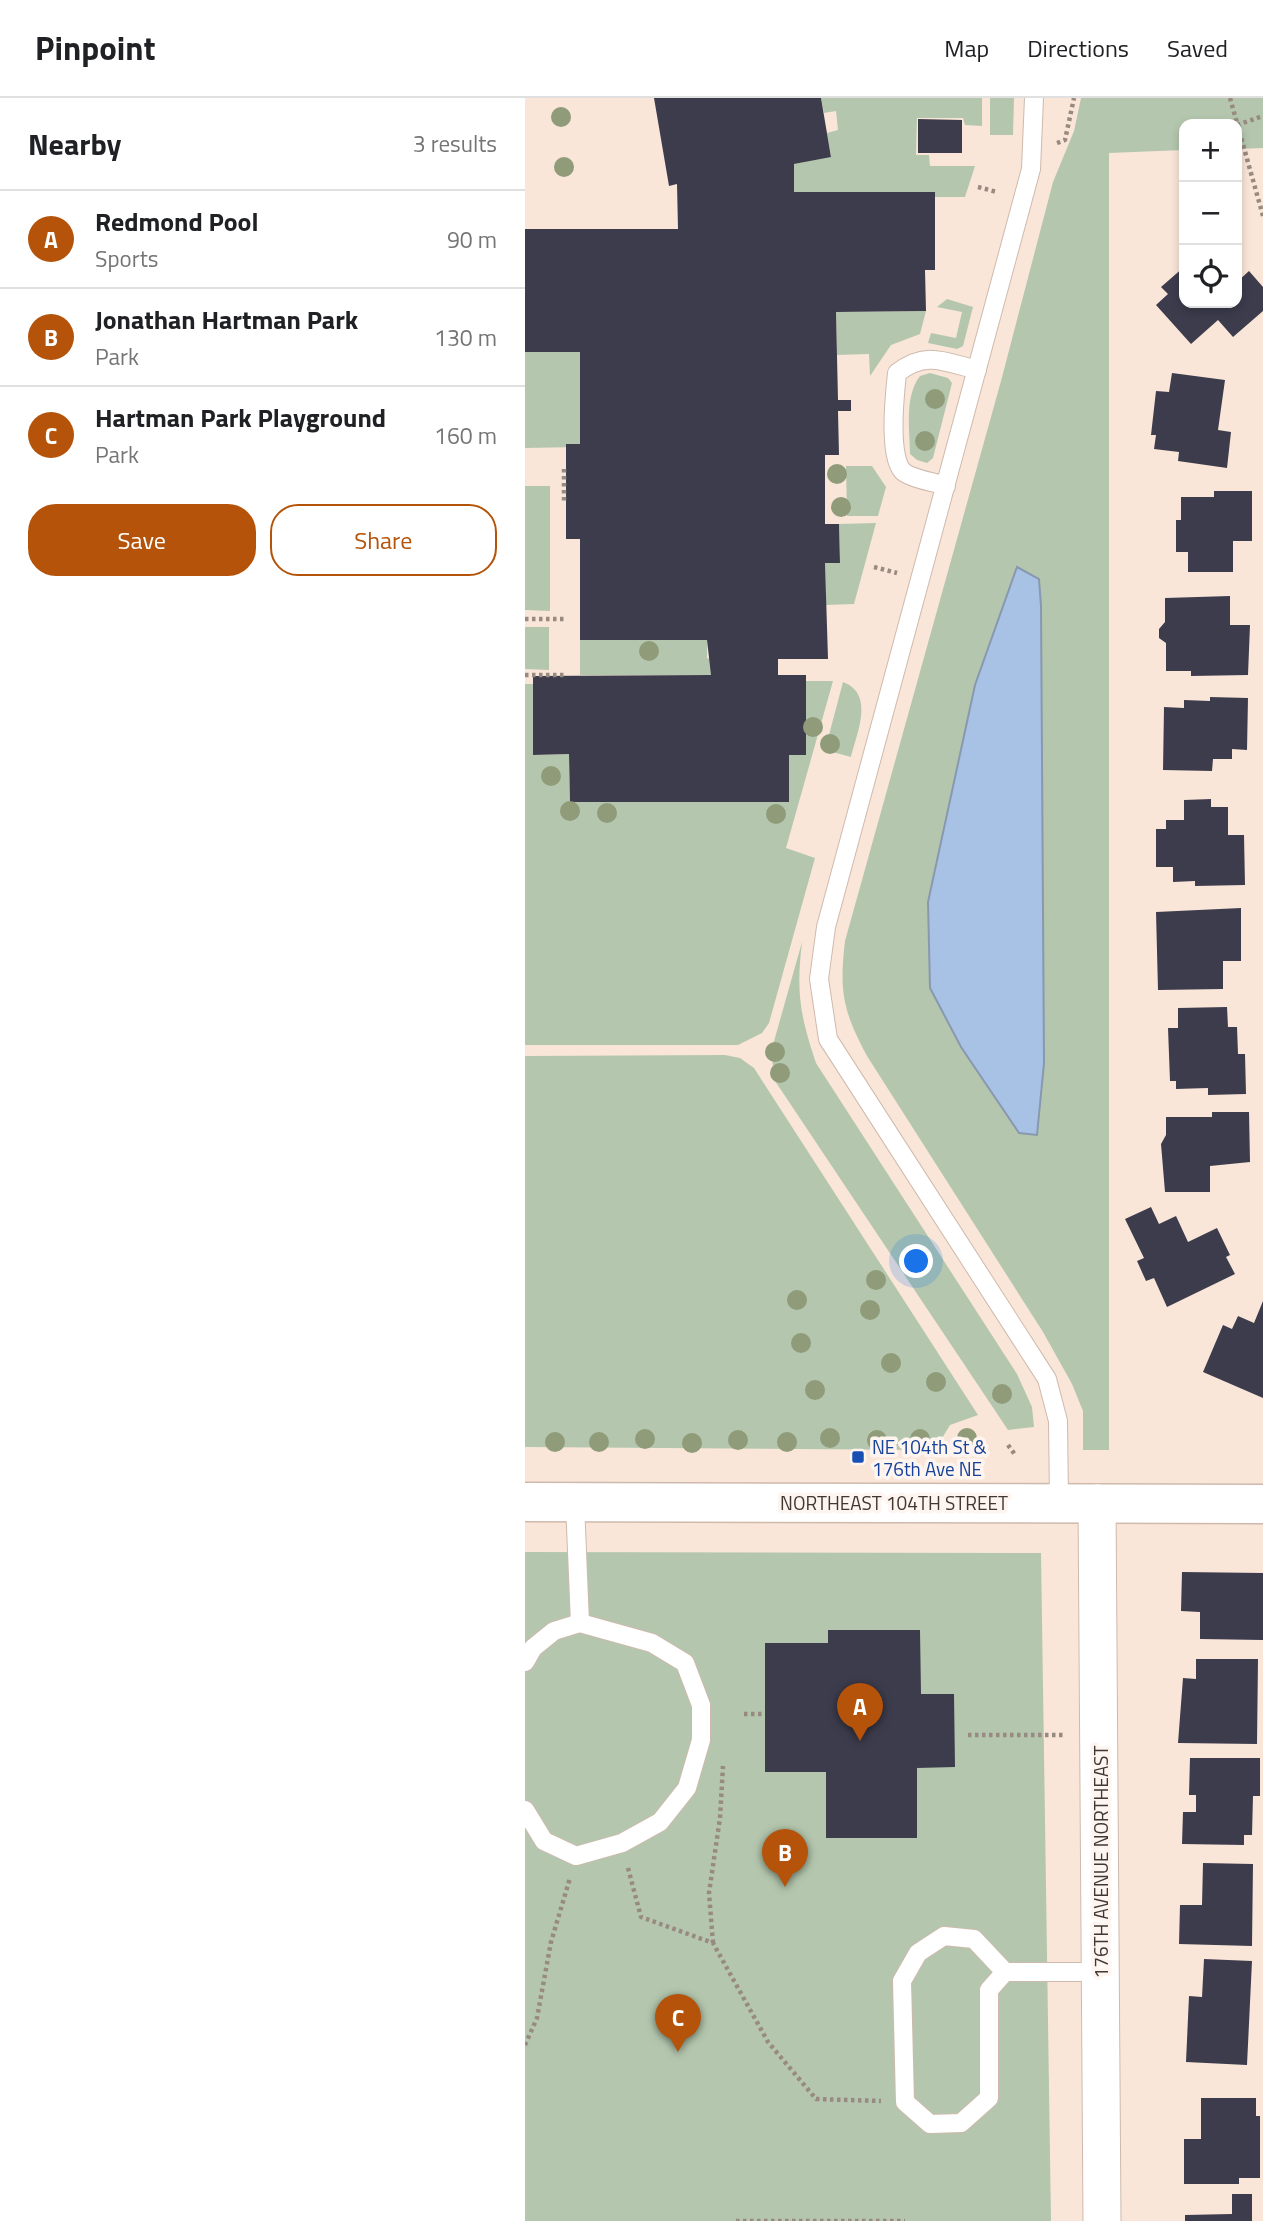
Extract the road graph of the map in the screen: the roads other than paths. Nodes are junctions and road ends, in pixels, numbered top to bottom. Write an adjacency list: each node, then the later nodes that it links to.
1 (1034, 98): 2 (lane)
2 (977, 370): 3 (lane); 3 (lane)
3 (946, 486): 4 (lane)
4 (1059, 1501): 6 (street, NORTHEAST 104TH STREET); 7 (street, NORTHEAST 104TH STREET)
5 (525, 1502): 6 (street, NORTHEAST 104TH STREET)
6 (575, 1503): 9 (lane)
7 (1097, 1503): 8 (street, NORTHEAST 104TH STREET); 13 (street, 176TH AVENUE NORTHEAST)
8 (1263, 1504)
9 (579, 1623): 10 (lane); 11 (lane)
10 (525, 1662)
11 (525, 1810)
12 (1005, 1972): 12 (lane); 13 (lane)
13 (1101, 1972): 14 (street, 176TH AVENUE NORTHEAST)
14 (1102, 2221)

